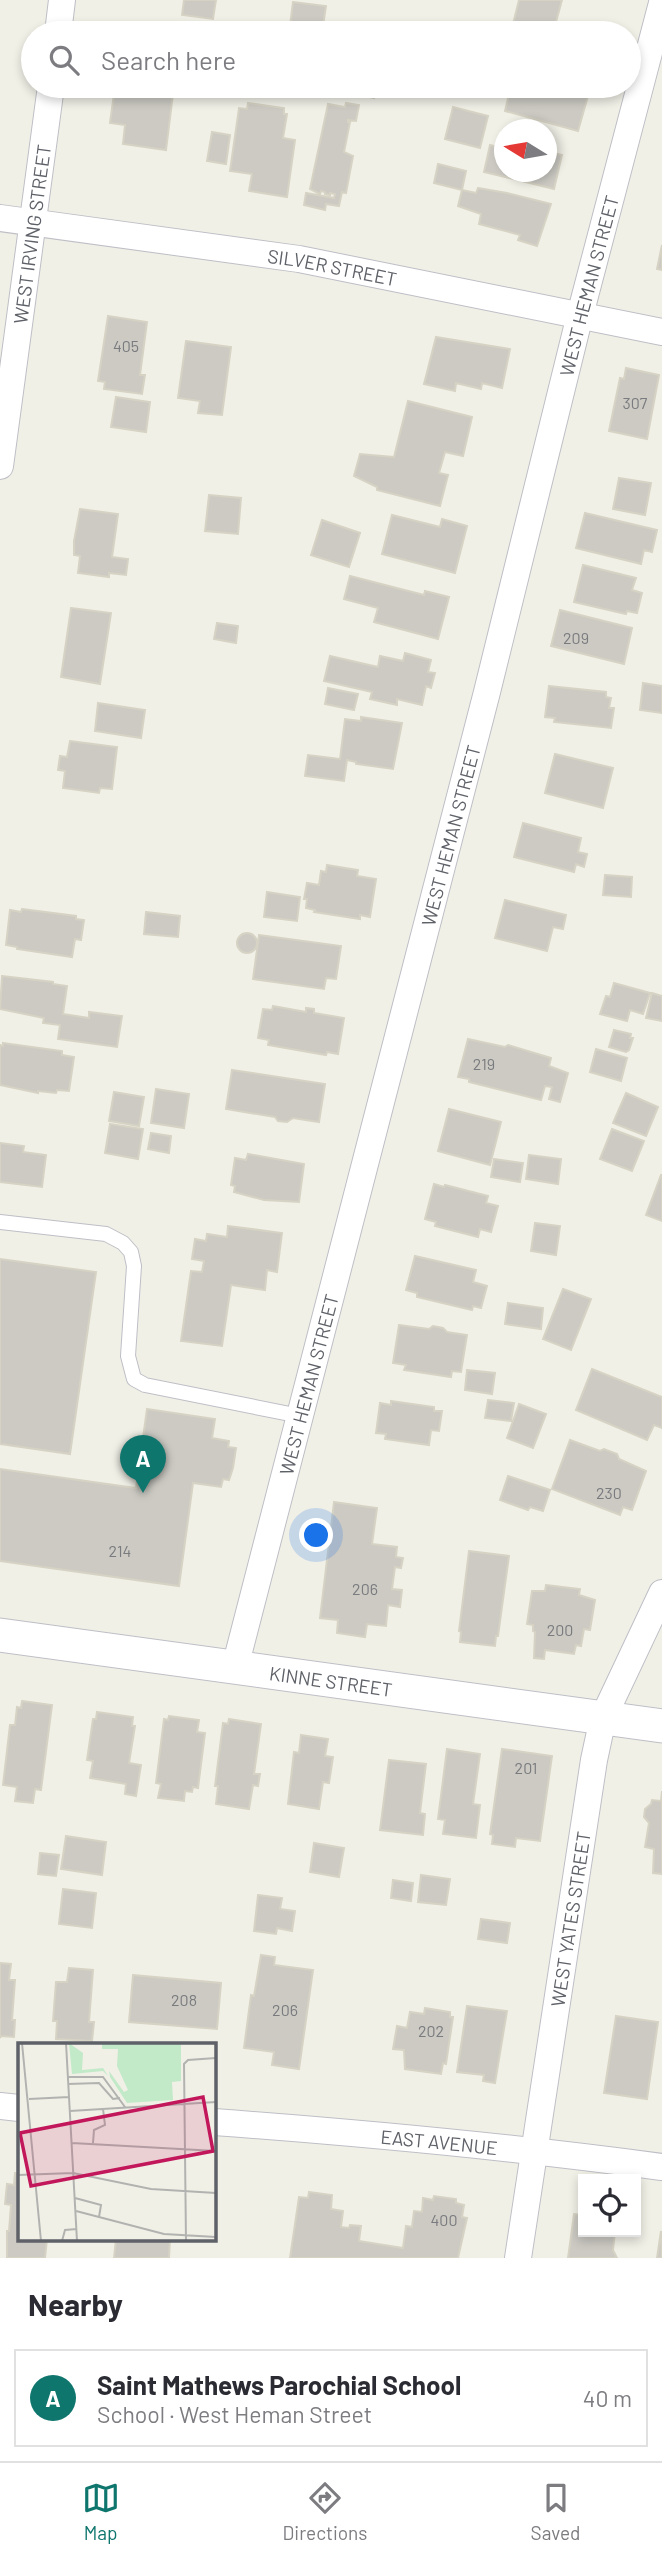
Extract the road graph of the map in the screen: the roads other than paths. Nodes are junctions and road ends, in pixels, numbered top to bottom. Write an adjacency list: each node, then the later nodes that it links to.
1 (62, 0): 3 (street)
2 (662, 3): 4 (street, WEST HEMAN STREET)
3 (59, 21)
4 (641, 83)
5 (49, 98): 8 (street, WEST IRVING STREET)
6 (637, 98): 9 (street, WEST HEMAN STREET)
7 (0, 218): 8 (street, SILVER STREET)
8 (33, 222): 9 (street, SILVER STREET); 11 (street, WEST IRVING STREET)
9 (580, 315): 10 (street, SILVER STREET); 13 (street, WEST HEMAN STREET)
10 (662, 332)
11 (0, 466)
12 (0, 1222): 13 (lane)
13 (300, 1416): 16 (street, WEST HEMAN STREET)
14 (662, 1593): 17 (street, WEST YATES STREET)
15 (0, 1635): 16 (street, KINNE STREET)
16 (235, 1667): 17 (street, KINNE STREET)
17 (603, 1718): 18 (street, KINNE STREET); 22 (street, WEST YATES STREET)
18 (662, 1726)
19 (0, 2106): 20 (street)
20 (18, 2108)
21 (215, 2122): 22 (street, EAST AVENUE)
22 (534, 2150): 23 (street, EAST AVENUE); 24 (street, WEST YATES STREET)
23 (662, 2167)
24 (518, 2258)

